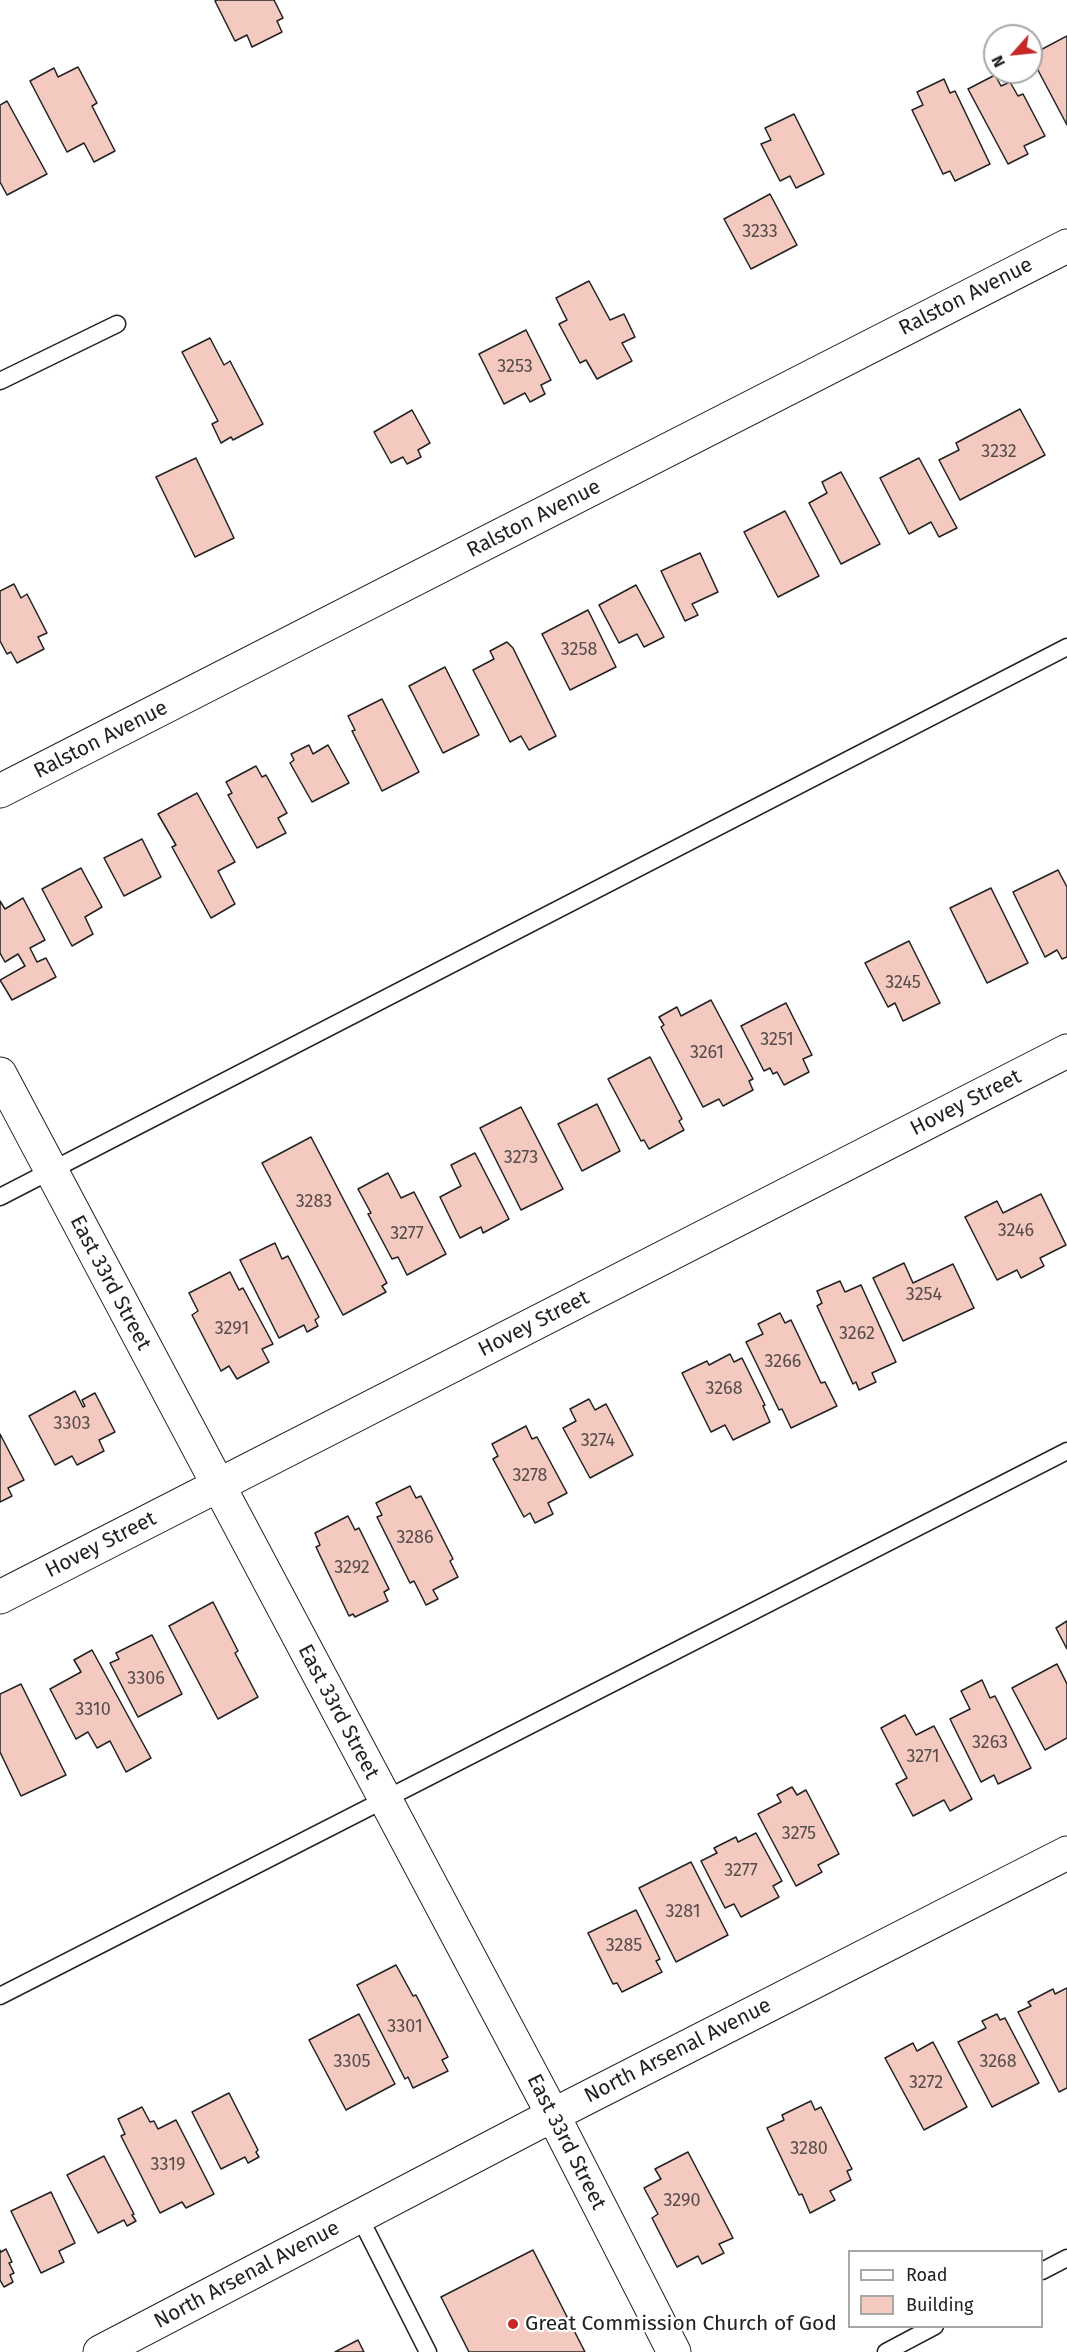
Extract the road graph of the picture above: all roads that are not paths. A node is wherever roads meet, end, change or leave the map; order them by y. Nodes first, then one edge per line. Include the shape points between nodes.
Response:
1 (1067, 246) edge
2 (117, 324) dead end
3 (0, 381) edge
4 (1067, 647) edge
5 (0, 791) edge
6 (1067, 1051) edge
7 (0, 1074) edge
8 (51, 1171) junction
9 (0, 1197) edge
10 (1067, 1451) edge
11 (217, 1485) junction
12 (0, 1597) edge
13 (384, 1798) junction
14 (1067, 1853) edge
15 (0, 1996) edge
16 (552, 2115) junction
17 (359, 2216) junction
18 (1067, 2258) edge
19 (1043, 2270) edge
20 (931, 2328) edge
21 (100, 2352) edge
22 (428, 2352) edge
23 (674, 2352) edge
24 (886, 2352) edge

1 - 5 street, Ralston Avenue
2 - 3 lane
4 - 8 lane
6 - 11 street, Hovey Street
7 - 8 street, East 33rd Street
8 - 9 lane
8 - 11 street, East 33rd Street
10 - 13 lane
11 - 12 street, Hovey Street
11 - 13 street, East 33rd Street
13 - 15 lane
13 - 16 street, East 33rd Street
14 - 16 street, North Arsenal Avenue
16 - 17 street, North Arsenal Avenue
16 - 23 street, East 33rd Street
17 - 21 street, North Arsenal Avenue
17 - 22 lane
18 - 19 lane
20 - 24 lane

